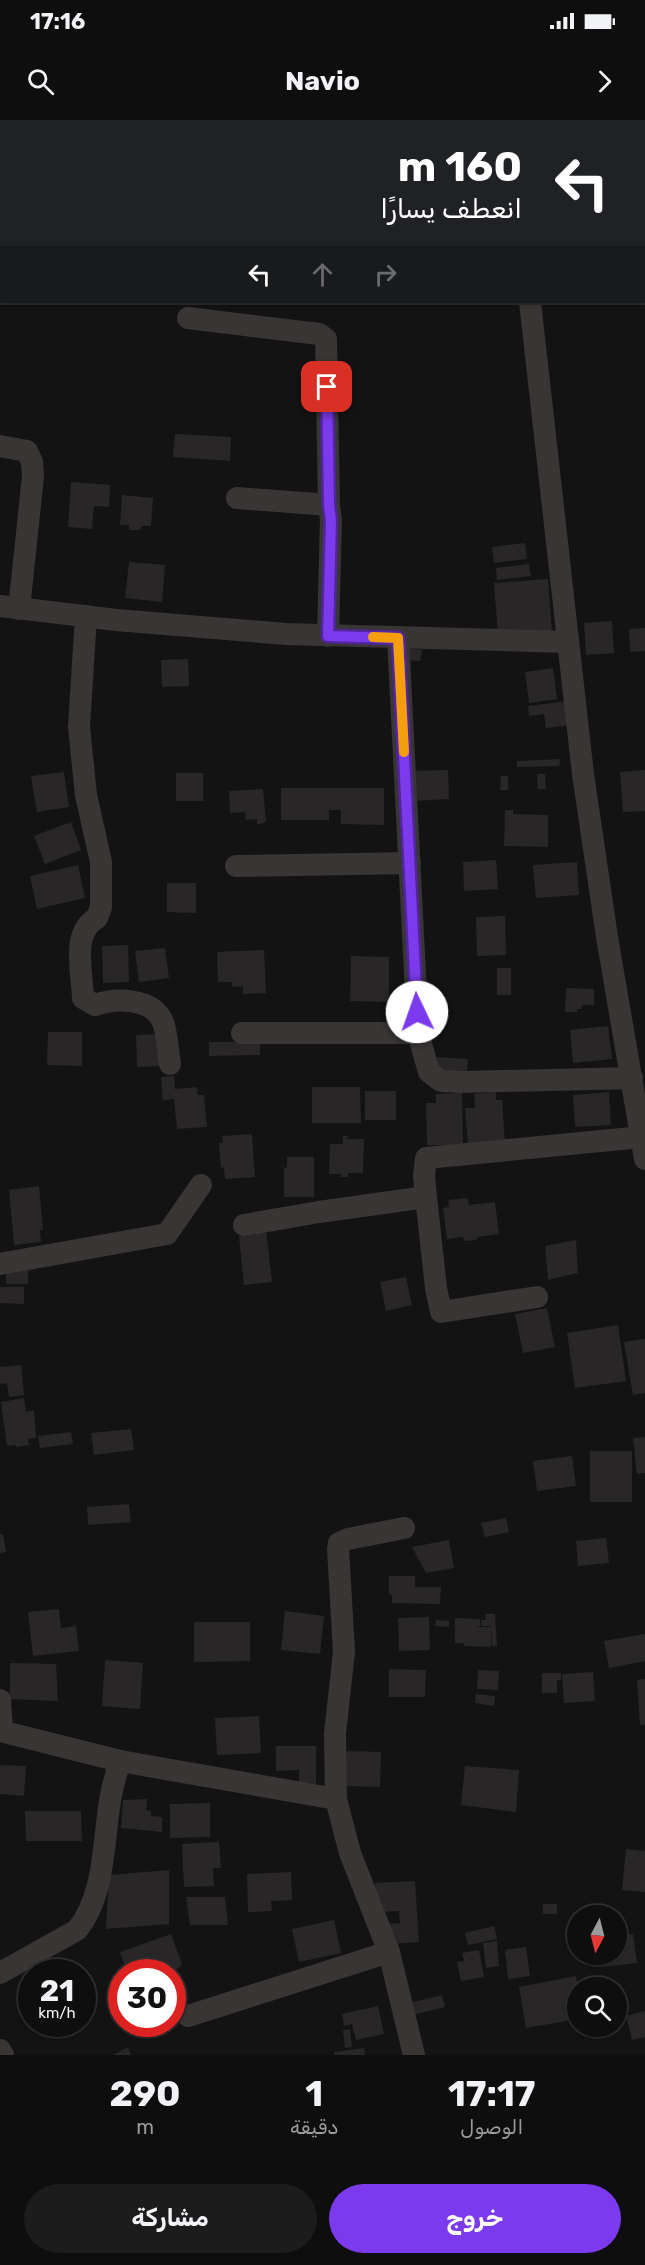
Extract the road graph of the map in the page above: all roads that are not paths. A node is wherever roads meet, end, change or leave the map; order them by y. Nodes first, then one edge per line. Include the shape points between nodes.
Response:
1 (530, 303) edge
2 (188, 318) dead end
3 (0, 446) edge
4 (237, 498) dead end
5 (329, 505) junction
6 (9, 608) edge
7 (86, 616) junction
8 (328, 636) junction
9 (398, 638) junction
10 (568, 642) junction
11 (410, 863) junction
12 (236, 866) dead end
13 (242, 1033) dead end
14 (418, 1034) junction
15 (170, 1064) dead end
16 (632, 1077) junction
17 (643, 1148) edge
18 (201, 1185) dead end
19 (426, 1197) junction
20 (244, 1225) dead end
21 (0, 1264) edge
22 (537, 1297) dead end
23 (404, 1528) dead end
24 (0, 1700) edge
25 (1, 1731) edge
26 (120, 1761) junction
27 (336, 1798) junction
28 (389, 1952) junction
29 (0, 1973) edge
30 (188, 2016) dead end
31 (0, 2049) edge
32 (3, 2055) edge
33 (414, 2055) edge

1 - 10 street
2 - 5 street via 319,334 326,339
3 - 6 street via 27,450 33,476
4 - 5 street
5 - 8 street
6 - 7 street
7 - 8 street
7 - 15 street via 79,728 101,862 101,907 80,939 83,998 95,1005 114,1000 136,1002 153,1010 163,1022
8 - 9 street
9 - 10 street
9 - 11 street
10 - 16 street via 583,774
11 - 12 street
11 - 14 street
13 - 14 street
14 - 16 street via 429,1072 441,1081
16 - 17 street
17 - 19 street via 426,1158
18 - 21 street via 167,1234
19 - 20 street
19 - 22 street via 441,1312
23 - 27 street via 339,1543 344,1652 335,1733
24 - 25 street
25 - 26 street
26 - 27 street
26 - 29 street via 99,1874 85,1920 77,1930
27 - 28 street via 350,1853
28 - 30 street
28 - 33 street
31 - 32 street

